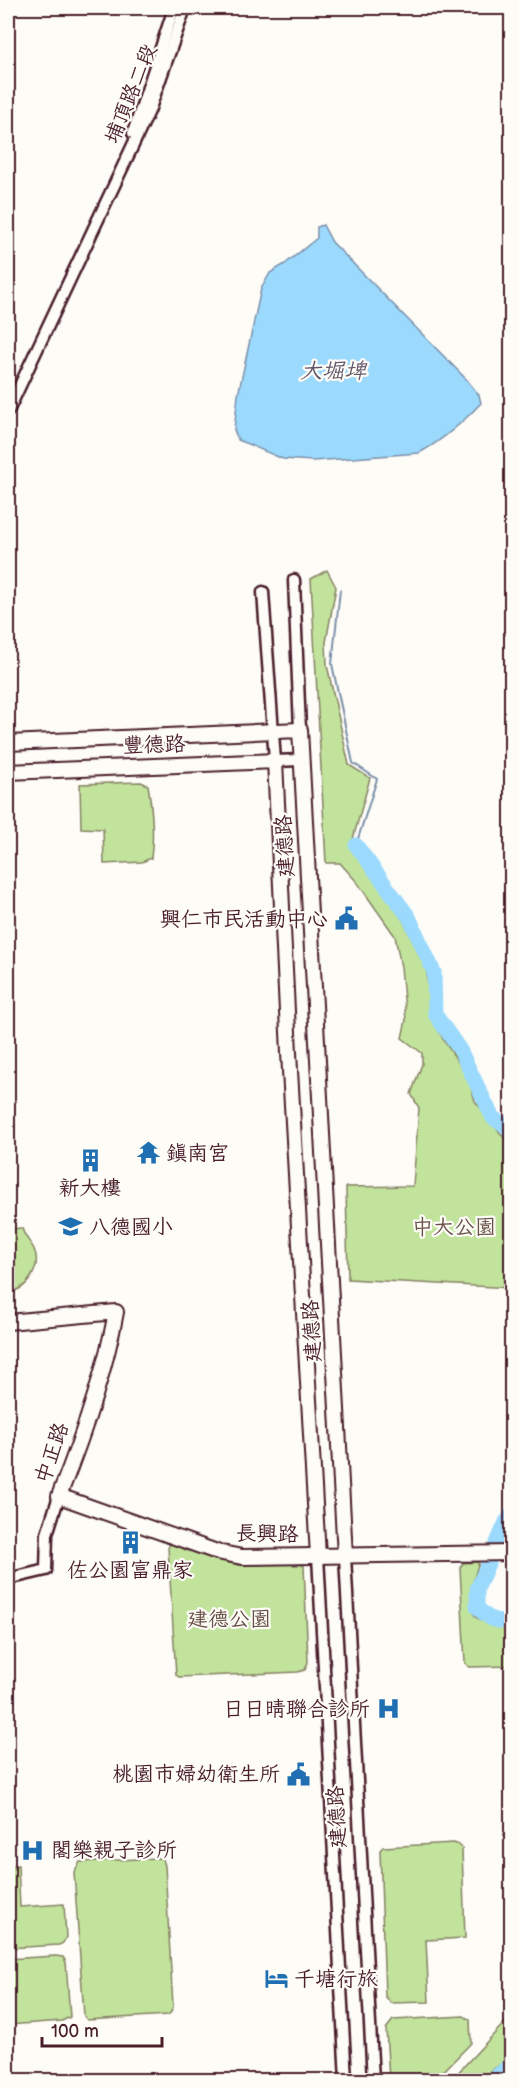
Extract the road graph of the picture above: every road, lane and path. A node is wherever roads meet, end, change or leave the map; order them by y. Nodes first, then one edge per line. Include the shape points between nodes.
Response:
1 (174, 8) edge
2 (185, 8) edge
3 (124, 160) junction
4 (8, 411) edge
5 (294, 580) dead end
6 (263, 592) dead end
7 (300, 730) junction
8 (274, 732) junction
9 (8, 743) edge
10 (301, 760) junction
11 (275, 761) junction
12 (8, 772) edge
13 (8, 1322) edge
14 (59, 1496) junction
15 (507, 1553) edge
16 (318, 1556) junction
17 (345, 1556) junction
18 (8, 1579) edge
19 (346, 2080) edge
20 (372, 2080) edge

1 - 3 street, 埔頂路二段
2 - 3 street, 埔頂路二段 via 149,111
3 - 4 street, 埔頂路二段
5 - 7 street, 建德路
6 - 8 street, 建德路
7 - 8 main road, 豐德路
7 - 10 main road, 建德路
8 - 9 main road, 豐德路
8 - 11 street, 建德路
10 - 11 street, 豐德路
10 - 17 main road, 建德路
11 - 12 main road, 豐德路
11 - 16 main road, 建德路
13 - 14 main road, 中正路 via 116,1312 111,1341
14 - 16 main road, 長興路 via 228,1555
14 - 18 street, 中正路 via 47,1534 46,1570
15 - 17 main road, 長興路
16 - 17 main road, 長興路
16 - 19 street, 建德路
17 - 20 street, 建德路

